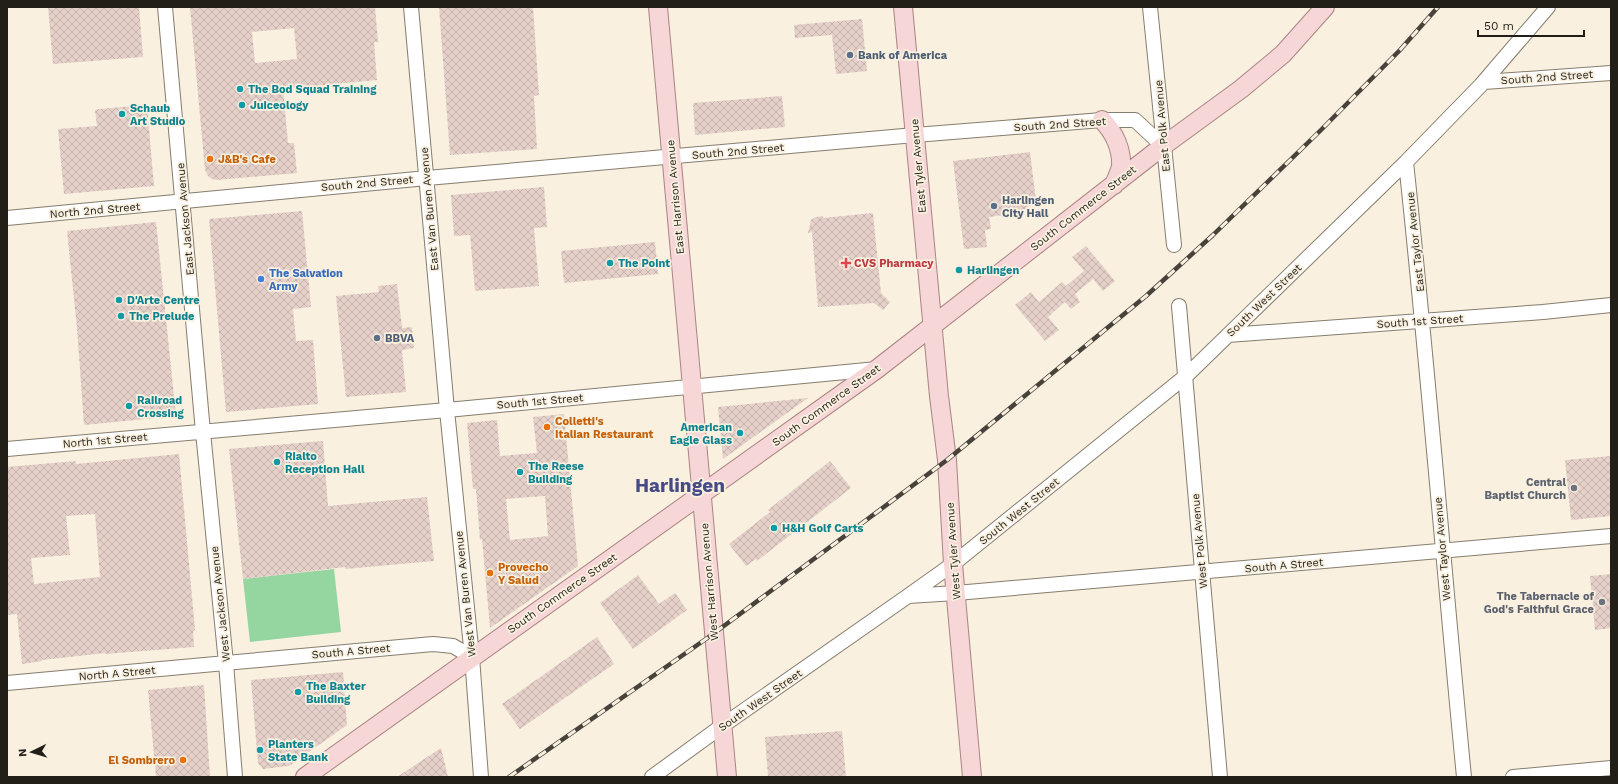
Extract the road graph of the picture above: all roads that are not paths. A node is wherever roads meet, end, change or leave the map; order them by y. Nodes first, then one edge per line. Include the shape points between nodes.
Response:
1 (165, 7) edge
2 (411, 7) edge
3 (658, 7) edge
4 (903, 7) edge
5 (1150, 7) edge
6 (1325, 7) edge
7 (1548, 7) edge
8 (1611, 73) edge
9 (1484, 82) junction
10 (1102, 120) junction
11 (915, 135) junction
12 (1163, 146) junction
13 (672, 157) junction
14 (1406, 162) junction
15 (427, 178) junction
16 (1114, 185) junction
17 (183, 201) junction
18 (7, 218) edge
19 (1174, 245) dead end
20 (1611, 305) edge
21 (1179, 306) dead end
22 (1423, 321) junction
23 (932, 325) junction
24 (1228, 335) junction
25 (877, 369) junction
26 (1186, 376) junction
27 (692, 387) junction
28 (447, 410) junction
29 (203, 432) junction
30 (7, 449) edge
31 (701, 494) junction
32 (1611, 536) edge
33 (1442, 551) junction
34 (954, 564) junction
35 (1202, 572) junction
36 (956, 593) junction
37 (908, 596) junction
38 (472, 657) junction
39 (226, 663) junction
40 (7, 683) edge
41 (722, 726) junction
42 (1611, 768) edge
43 (235, 777) edge
44 (305, 777) edge
45 (482, 777) edge
46 (652, 777) edge
47 (727, 777) edge
48 (972, 777) edge
49 (1220, 777) edge
50 (1464, 777) edge
51 (1513, 777) edge

1 - 17 street, East Jackson Avenue
2 - 15 street, East Van Buren Avenue
3 - 13 main road, East Harrison Avenue
4 - 11 main road, East Tyler Avenue
5 - 12 street, East Polk Avenue
6 - 12 main road, South Commerce Street via 1283,54 1241,89
7 - 9 street, South West Street
8 - 9 street, South 2nd Street
9 - 14 street, South West Street
10 - 11 street, South 2nd Street
10 - 12 street, South 2nd Street via 1135,120
10 - 16 main road via 1112,130 1119,150 1121,167
11 - 13 street, South 2nd Street
11 - 23 main road, East Tyler Avenue
12 - 16 main road, South Commerce Street
12 - 19 street, East Polk Avenue
13 - 15 street, South 2nd Street
13 - 27 main road, East Harrison Avenue
14 - 22 street, East Taylor Avenue
14 - 24 street, South West Street
15 - 17 street, South 2nd Street
15 - 28 street, East Van Buren Avenue
16 - 23 main road, South Commerce Street
17 - 18 street, North 2nd Street
17 - 29 street, East Jackson Avenue
20 - 22 street, South 1st Street
21 - 26 street, West Polk Avenue
22 - 24 street, South 1st Street
22 - 33 street, West Taylor Avenue
23 - 25 main road, South Commerce Street
23 - 34 main road, West Tyler Avenue
24 - 26 street, South West Street
25 - 27 street, South 1st Street
25 - 31 main road, South Commerce Street
26 - 34 street, South West Street
26 - 35 street, West Polk Avenue
27 - 28 street, South 1st Street
27 - 31 main road, West Harrison Avenue
28 - 29 street, South 1st Street
28 - 38 street, West Van Buren Avenue
29 - 30 street, North 1st Street
29 - 39 street, West Jackson Avenue
31 - 38 main road, South Commerce Street
31 - 41 main road, West Harrison Avenue
32 - 33 street, South A Street
33 - 35 street, South A Street
33 - 50 street, West Taylor Avenue
34 - 36 main road, West Tyler Avenue
34 - 37 street, South West Street
35 - 36 street, South A Street
35 - 49 street, West Polk Avenue
36 - 37 street
36 - 48 main road, West Tyler Avenue
37 - 41 street, South West Street
38 - 39 street, South A Street via 453,646 433,644
38 - 44 main road, South Commerce Street
38 - 45 street, West Van Buren Avenue
39 - 40 street, North A Street
39 - 43 street, West Jackson Avenue
41 - 46 street, South West Street
41 - 47 main road, West Harrison Avenue
42 - 51 street

